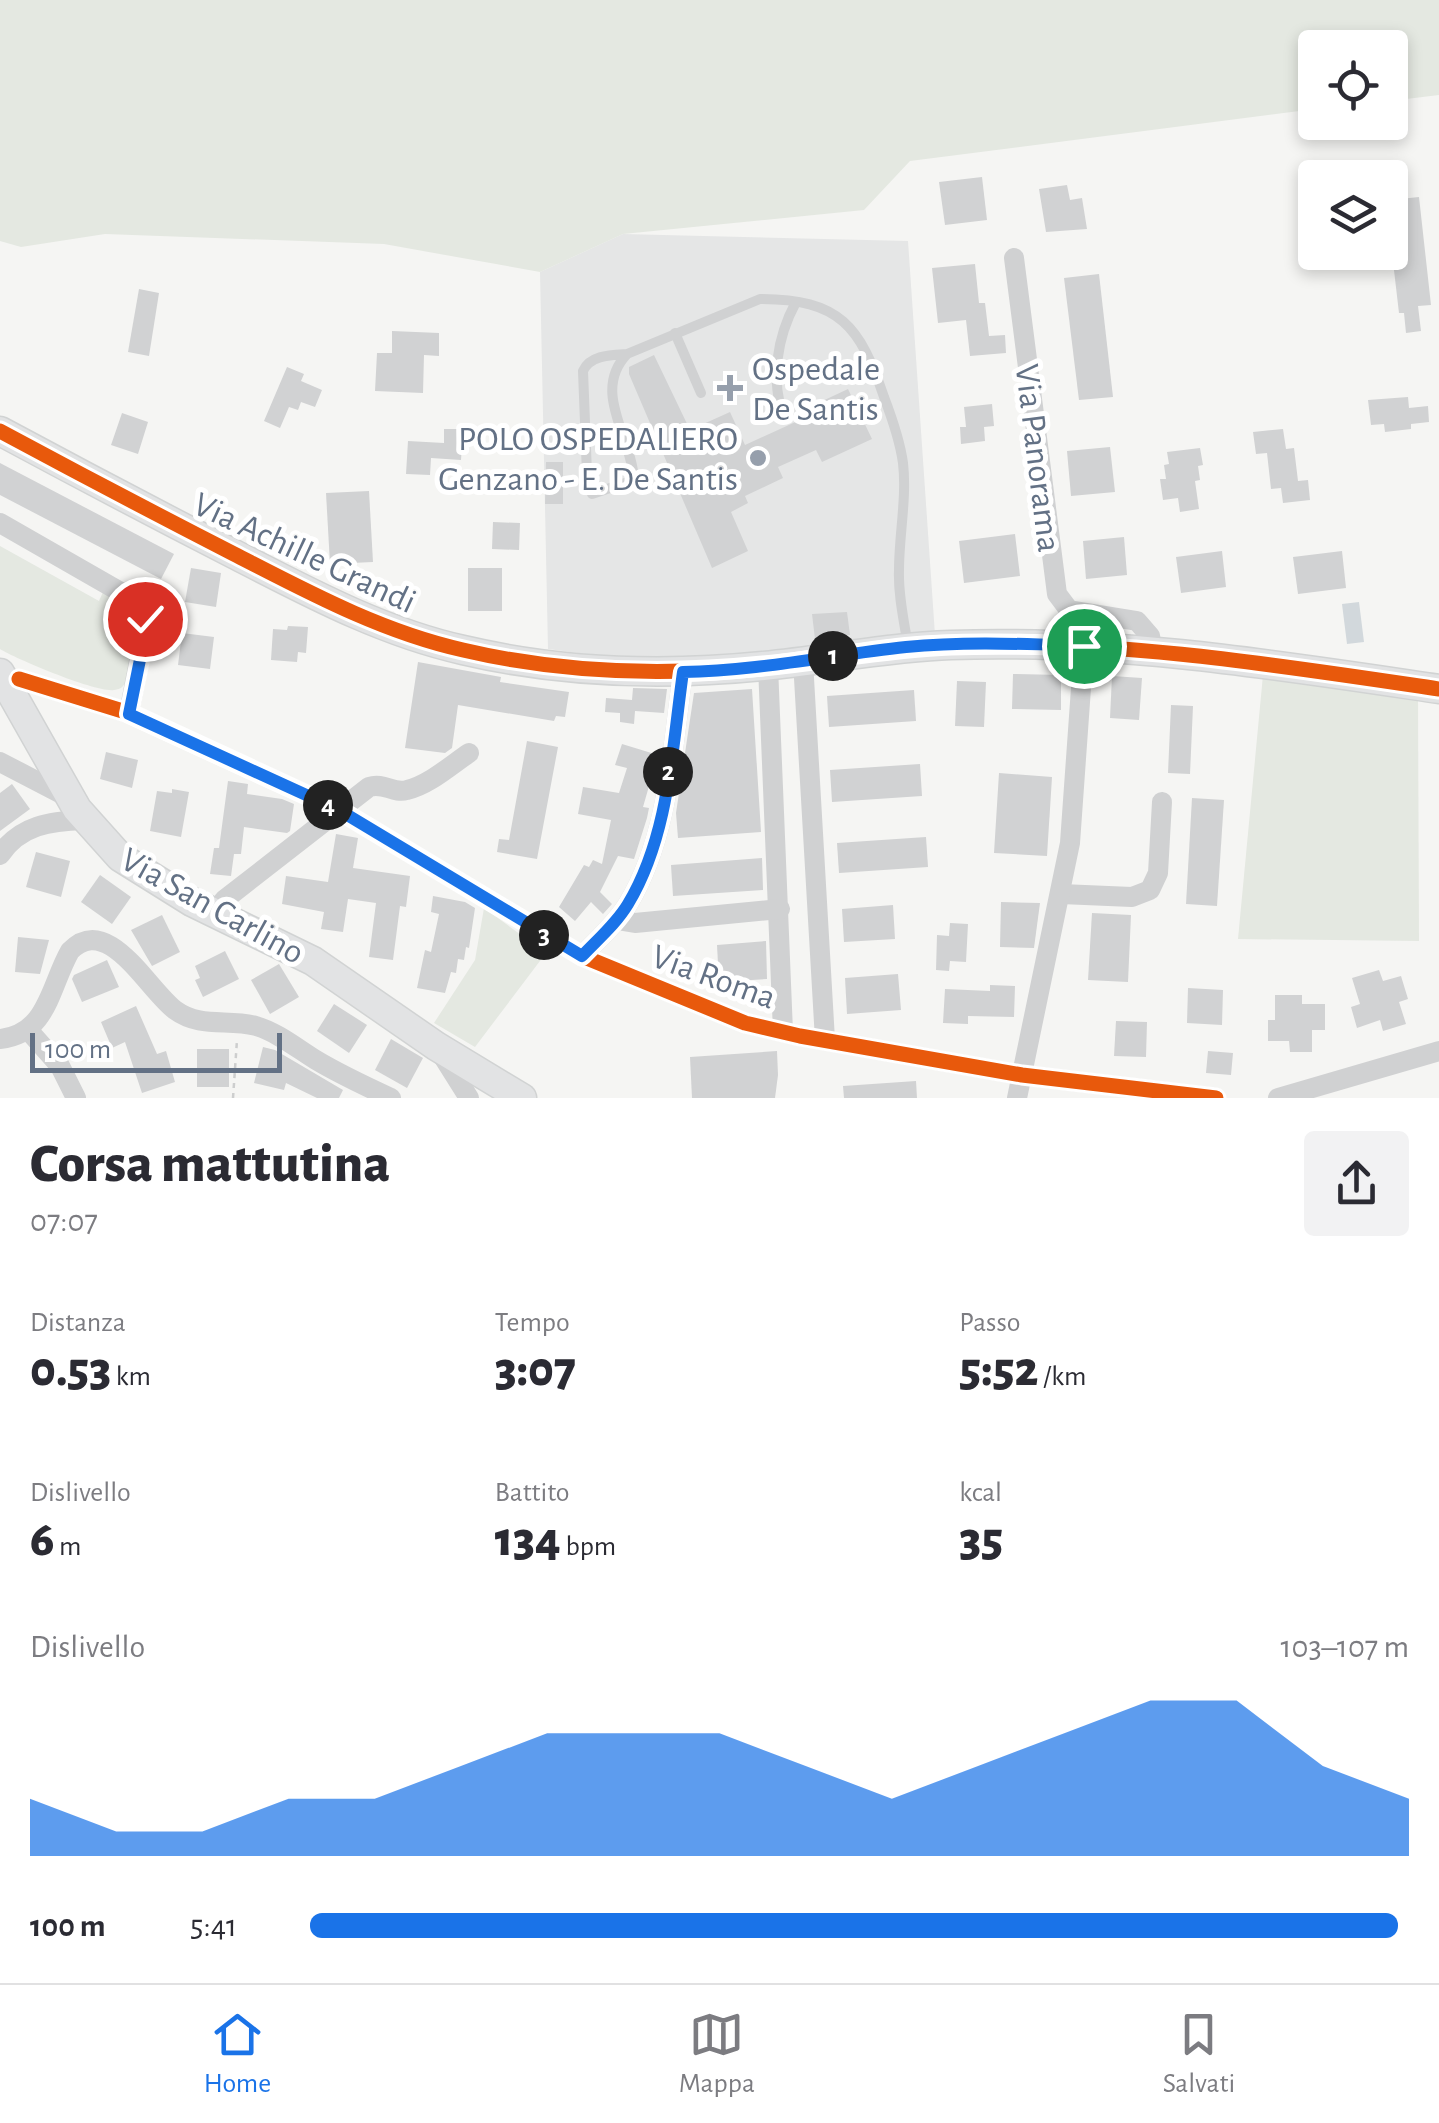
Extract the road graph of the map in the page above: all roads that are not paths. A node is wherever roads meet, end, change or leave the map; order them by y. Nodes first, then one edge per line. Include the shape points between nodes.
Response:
1 (1014, 258) dead end
2 (796, 302) junction
3 (676, 333) junction
4 (627, 354) junction
5 (701, 393) dead end
6 (784, 418) dead end
7 (0, 432) edge
8 (0, 523) edge
9 (1084, 646) junction
10 (908, 647) junction
11 (1153, 652) junction
12 (803, 661) junction
13 (768, 666) junction
14 (683, 672) junction
15 (9, 676) edge
16 (1439, 690) edge
17 (129, 714) junction
18 (470, 753) dead end
19 (0, 762) edge
20 (1162, 802) dead end
21 (78, 810) junction
22 (339, 810) junction
23 (0, 855) edge
24 (1061, 894) junction
25 (224, 900) dead end
26 (780, 909) junction
27 (617, 920) junction
28 (582, 956) junction
29 (29, 1031) junction
30 (784, 1032) junction
31 (0, 1039) edge
32 (825, 1040) junction
33 (436, 1046) junction
34 (1439, 1050) edge
35 (1022, 1075) junction
36 (76, 1098) edge
37 (392, 1098) edge
38 (469, 1098) edge
39 (522, 1098) edge
40 (1016, 1098) edge
41 (1216, 1098) edge
42 (1278, 1098) edge

1 - 11 street, Via Panorama via 1057,594 1070,610 1136,620
2 - 3 lane via 760,299
2 - 6 lane via 776,370
2 - 10 lane via 850,326 887,406 903,463 898,573
3 - 4 lane
3 - 5 lane
4 - 4 lane via 614,367 612,388 634,480 592,494 582,371 593,360
7 - 14 street, Via Achille Grandi via 317,596 410,635 515,660
8 - 17 street via 139,608 146,630
9 - 10 street, Via Achille Grandi
9 - 11 street, Via Achille Grandi
9 - 24 street
10 - 12 street, Via Achille Grandi
11 - 16 street, Via Achille Grandi
12 - 13 street, Via Achille Grandi
12 - 32 street
13 - 14 street, Via Achille Grandi
13 - 26 street
14 - 27 street via 657,831
15 - 17 street, Via Roma
15 - 21 street, Via San Carlino
17 - 22 street, Via Roma
18 - 22 street via 416,787 403,792 372,786
19 - 21 street
20 - 24 street via 1158,874 1150,890 1136,896
21 - 23 street via 39,825
21 - 33 street, Via San Carlino via 136,868 313,961
22 - 25 street
22 - 28 street, Via Roma
24 - 35 street
26 - 27 street
26 - 30 street
27 - 28 street
28 - 30 street, Via Roma
29 - 31 street
29 - 36 street via 60,1066
29 - 37 street via 70,951 93,939 112,944 188,1018 262,1028
30 - 32 street, Via Roma
32 - 35 street, Via Roma
33 - 38 street, Via San Carlino
33 - 39 street, Via San Carlino
34 - 42 street
35 - 40 street
35 - 41 street, Via Roma

